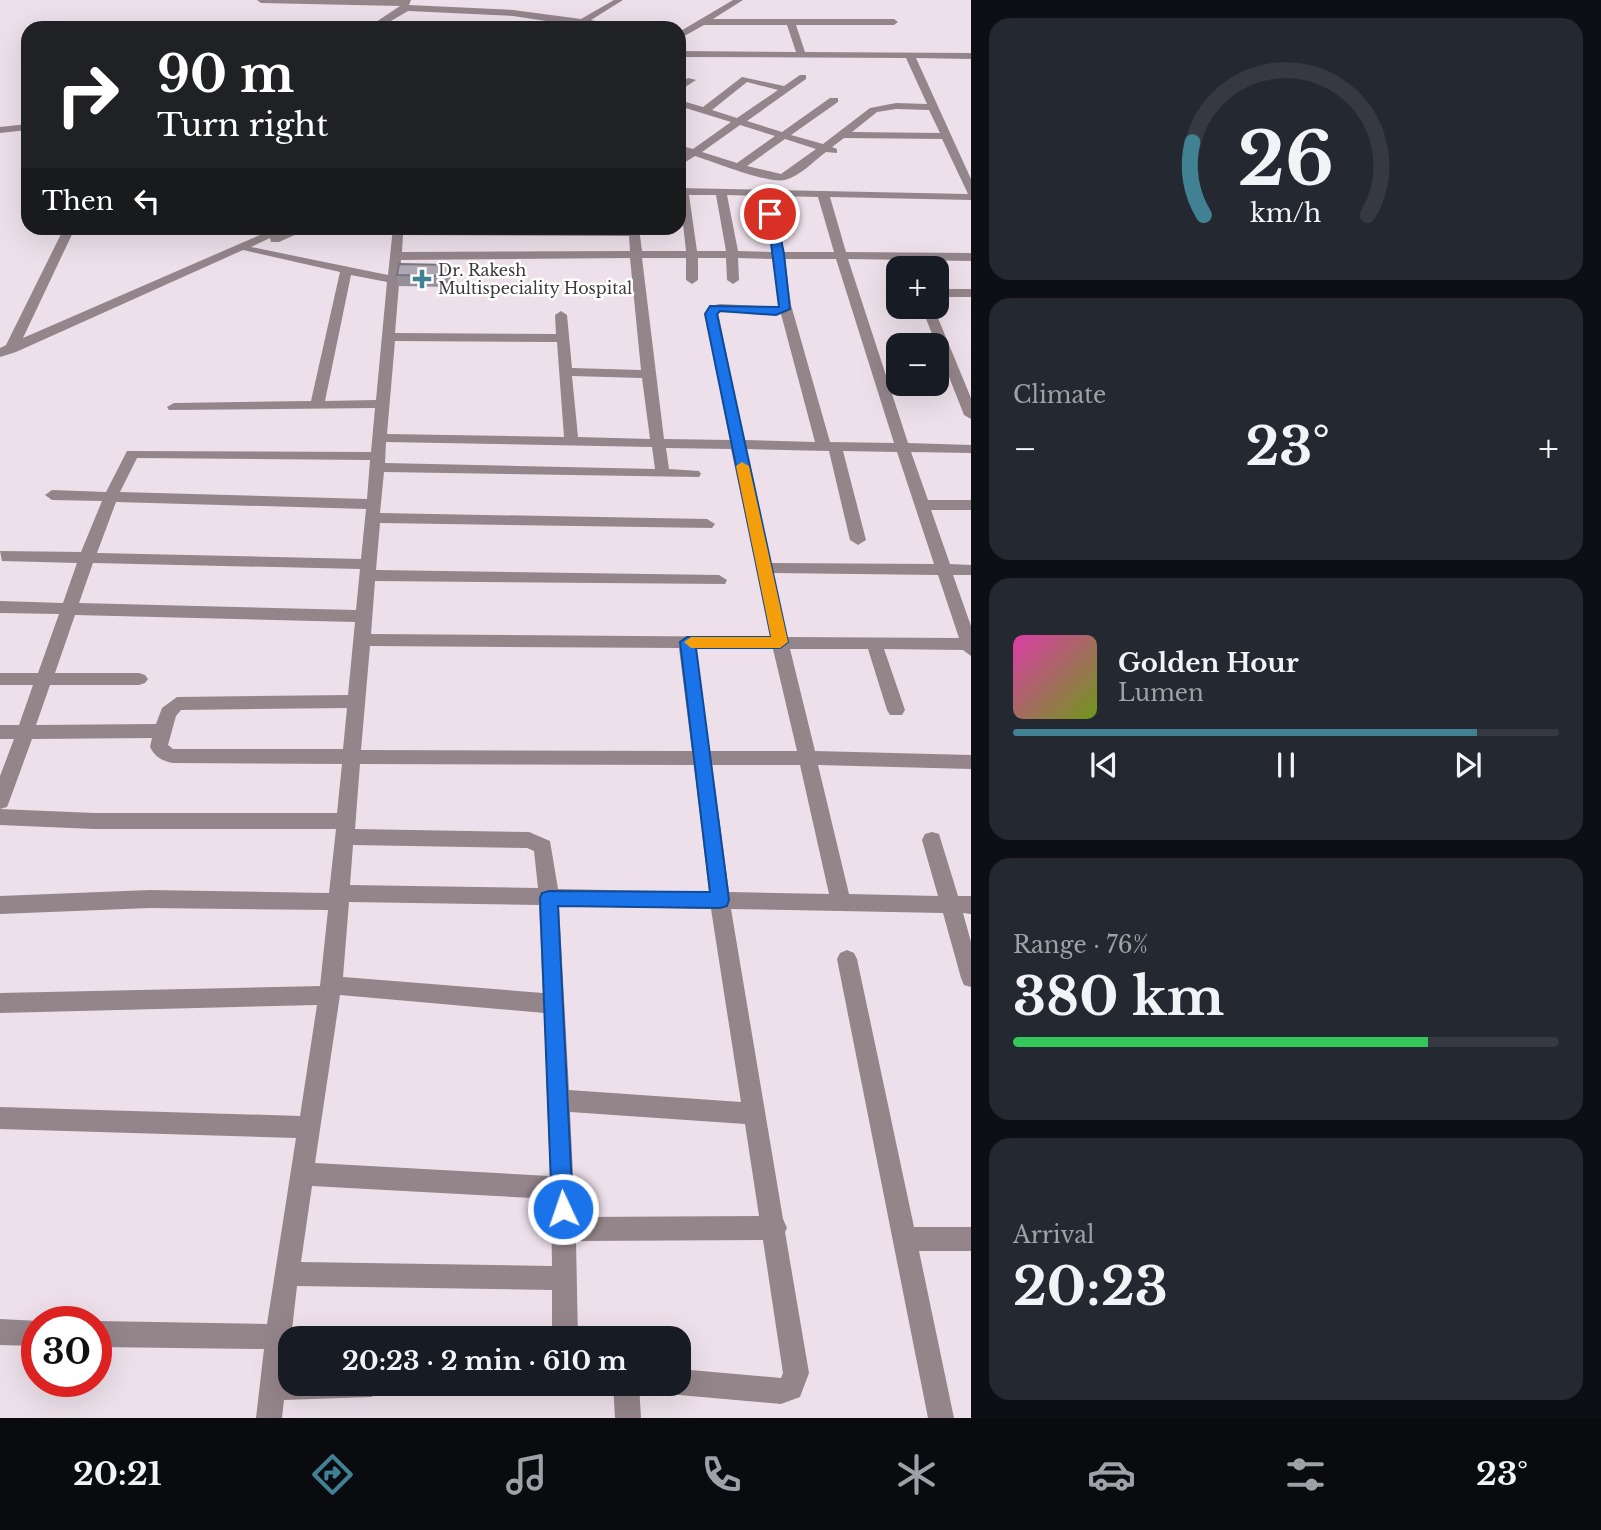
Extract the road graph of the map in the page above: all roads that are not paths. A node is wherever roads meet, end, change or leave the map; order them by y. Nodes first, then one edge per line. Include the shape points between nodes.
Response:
1 (261, 0) edge
2 (727, 0) edge
3 (739, 0) edge
4 (619, 1) edge
5 (406, 4) edge
6 (382, 21) edge
7 (583, 21) joint
8 (702, 22) junction
9 (791, 22) junction
10 (894, 22) dead end
11 (686, 24) edge
12 (686, 32) edge
13 (686, 54) edge
14 (802, 56) junction
15 (910, 56) junction
16 (971, 56) edge
17 (803, 77) dead end
18 (691, 80) dead end
19 (686, 83) edge
20 (786, 89) junction
21 (834, 100) dead end
22 (686, 105) edge
23 (933, 107) junction
24 (705, 111) junction
25 (738, 121) junction
26 (21, 128) edge
27 (0, 130) edge
28 (782, 135) junction
29 (840, 135) junction
30 (946, 136) junction
31 (824, 148) junction
32 (686, 150) edge
33 (837, 152) dead end
34 (693, 153) junction
35 (686, 158) edge
36 (738, 167) junction
37 (686, 191) edge
38 (971, 191) edge
39 (721, 192) junction
40 (766, 193) junction
41 (823, 194) junction
42 (971, 197) edge
43 (686, 220) edge
44 (65, 235) edge
45 (267, 235) edge
46 (286, 235) edge
47 (398, 235) edge
48 (634, 235) edge
49 (249, 250) junction
50 (732, 253) junction
51 (636, 254) junction
52 (692, 254) junction
53 (779, 254) junction
54 (840, 255) junction
55 (396, 256) junction
56 (971, 257) edge
57 (949, 259) edge
58 (886, 260) edge
59 (346, 271) junction
60 (394, 280) junction
61 (692, 280) dead end
62 (733, 280) dead end
63 (949, 293) edge
64 (971, 293) edge
65 (117, 302) junction
66 (785, 306) junction
67 (561, 315) dead end
68 (933, 319) edge
69 (388, 337) junction
70 (562, 338) junction
71 (5, 351) edge
72 (565, 372) junction
73 (648, 374) junction
74 (966, 391) edge
75 (381, 404) junction
76 (317, 405) junction
77 (174, 407) dead end
78 (971, 415) edge
79 (572, 442) junction
80 (658, 444) junction
81 (738, 445) junction
82 (830, 447) junction
83 (901, 448) junction
84 (971, 449) edge
85 (378, 454) junction
86 (663, 474) junction
87 (694, 474) dead end
88 (52, 495) dead end
89 (111, 496) junction
90 (921, 505) junction
91 (971, 505) edge
92 (373, 511) junction
93 (707, 524) dead end
94 (858, 540) dead end
95 (2, 556) edge
96 (87, 558) junction
97 (763, 568) junction
98 (369, 570) junction
99 (943, 570) junction
100 (971, 570) edge
101 (719, 580) dead end
102 (0, 607) edge
103 (69, 609) junction
104 (364, 616) junction
105 (361, 640) junction
106 (687, 642) junction
107 (780, 642) junction
108 (874, 643) junction
109 (970, 646) edge
110 (0, 679) edge
111 (139, 679) dead end
112 (44, 680) junction
113 (355, 701) junction
114 (896, 709) dead end
115 (162, 731) junction
116 (0, 732) edge
117 (26, 733) junction
118 (352, 757) junction
119 (807, 758) junction
120 (700, 759) junction
121 (971, 762) edge
122 (0, 802) edge
123 (0, 817) edge
124 (344, 829) junction
125 (932, 840) dead end
126 (339, 897) junction
127 (549, 898) junction
128 (720, 900) junction
129 (841, 902) junction
130 (0, 905) edge
131 (961, 905) edge
132 (846, 958) dead end
133 (971, 978) edge
134 (330, 990) junction
135 (0, 1003) edge
136 (553, 1004) junction
137 (558, 1100) junction
138 (756, 1114) junction
139 (0, 1118) edge
140 (309, 1127) junction
141 (302, 1174) junction
142 (562, 1188) junction
143 (775, 1228) junction
144 (564, 1229) junction
145 (906, 1239) junction
146 (971, 1239) edge
147 (287, 1274) junction
148 (564, 1278) junction
149 (280, 1326) edge
150 (565, 1326) edge
151 (0, 1332) edge
152 (21, 1333) edge
153 (112, 1334) edge
154 (278, 1337) joint
155 (691, 1383) edge
156 (272, 1388) junction
157 (278, 1388) edge
158 (627, 1396) edge
159 (269, 1418) edge
160 (628, 1418) edge
161 (941, 1418) edge

1 - 5 street
2 - 11 street
3 - 8 street
4 - 7 street
5 - 6 street
5 - 7 street
8 - 9 street
8 - 12 street
9 - 10 street
9 - 14 street
13 - 14 street
14 - 15 street
15 - 16 street
15 - 23 street
17 - 20 street
18 - 19 street
20 - 24 street via 745,79
20 - 25 street
21 - 28 street
22 - 24 street
23 - 29 street via 874,110
23 - 30 street
24 - 25 street
25 - 28 street
25 - 34 street
26 - 27 street
28 - 31 street
28 - 36 street
29 - 30 street
29 - 31 street
30 - 38 street
31 - 33 street
31 - 36 street via 782,177
32 - 34 street
34 - 35 street
34 - 36 street
37 - 39 street
39 - 40 street
39 - 50 street
40 - 41 street
40 - 53 street
41 - 42 street
41 - 54 street
43 - 52 street
44 - 71 street
45 - 65 street
46 - 49 street
47 - 55 street
48 - 51 street
49 - 59 street
49 - 65 street
50 - 52 street
50 - 53 street
50 - 62 street
51 - 52 street
51 - 55 street
51 - 73 street
52 - 61 street
53 - 54 street
53 - 66 street
54 - 58 street
54 - 83 street
55 - 60 street
56 - 57 street
59 - 60 street
59 - 76 street
60 - 69 street
63 - 64 street
65 - 71 street
66 - 81 street via 776,311 711,311
66 - 82 street
67 - 70 street
68 - 74 street
69 - 70 street
69 - 75 street
70 - 72 street
72 - 73 street
72 - 79 street
73 - 80 street
74 - 78 street
75 - 76 street
75 - 85 street
76 - 77 street
79 - 80 street
79 - 85 street
80 - 81 street
80 - 86 street
81 - 82 street
81 - 97 street
82 - 83 street
82 - 94 street
83 - 84 street
83 - 90 street
85 - 86 street
85 - 89 street via 136,453 130,456
85 - 92 street
86 - 87 street
88 - 89 street
89 - 92 street
89 - 96 street
90 - 91 street
90 - 99 street
92 - 93 street
92 - 98 street
95 - 96 street
96 - 98 street
96 - 103 street
97 - 99 street
97 - 107 street
98 - 101 street
98 - 104 street
99 - 100 street
99 - 109 street
102 - 103 street
103 - 104 street
103 - 112 street
104 - 105 street
105 - 106 street
105 - 113 street
106 - 107 street
106 - 120 street
107 - 108 street
107 - 119 street
108 - 109 street
108 - 114 street
110 - 112 street
111 - 112 street
112 - 117 street
113 - 115 street via 183,704 171,709
113 - 118 street
115 - 117 street
115 - 118 street via 159,747 167,755
116 - 117 street
117 - 122 street
118 - 120 street
118 - 124 street
119 - 120 street
119 - 121 street
119 - 129 street
120 - 128 street
123 - 124 street
124 - 126 street
124 - 127 street via 539,842
125 - 131 street
126 - 127 street
126 - 130 street
126 - 134 street
127 - 128 street
127 - 136 street
128 - 129 street
128 - 138 street
129 - 131 street
131 - 133 street
132 - 145 street
134 - 135 street
134 - 136 street
134 - 140 street
136 - 137 street
137 - 138 street
137 - 142 street
138 - 143 street
139 - 140 street
140 - 141 street
141 - 142 street
141 - 147 street
142 - 144 street
143 - 144 street
143 - 155 street via 796,1373 791,1388
144 - 148 street
145 - 146 street
145 - 161 street
147 - 148 street
147 - 149 street
148 - 150 street
151 - 152 street
153 - 154 street
154 - 156 street
156 - 157 street
156 - 159 street
158 - 160 street

